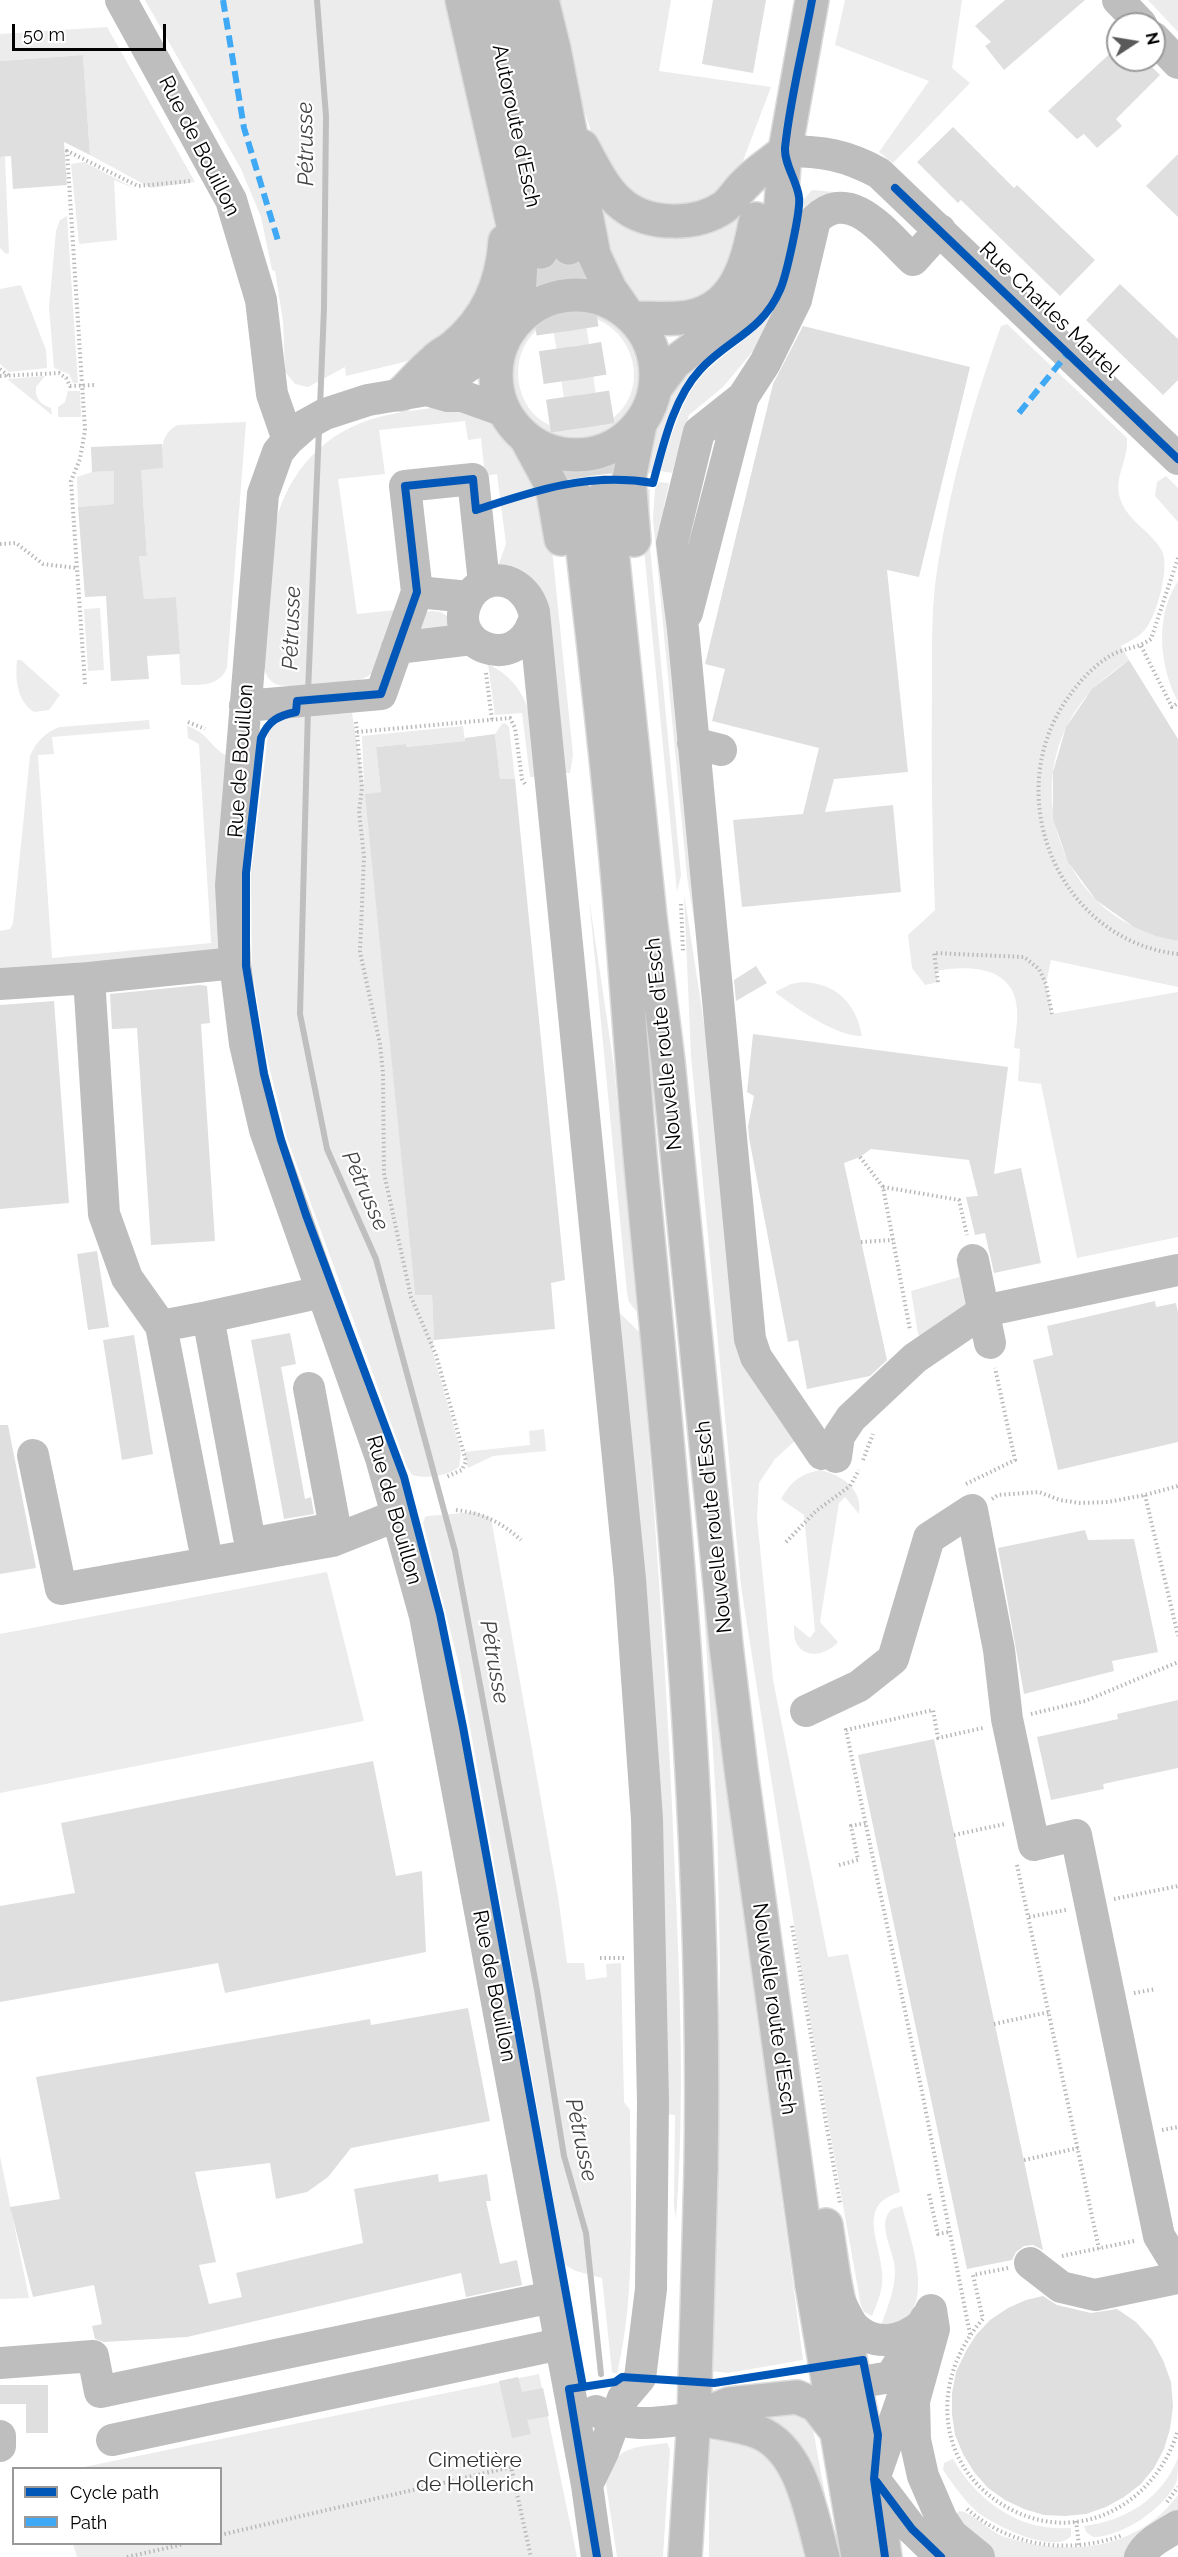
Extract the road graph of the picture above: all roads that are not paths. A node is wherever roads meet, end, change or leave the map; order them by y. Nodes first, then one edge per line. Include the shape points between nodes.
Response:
1 (121, 0) edge
2 (462, 0) edge
3 (489, 0) edge
4 (518, 0) edge
5 (542, 0) edge
6 (812, 0) edge
7 (1118, 0) edge
8 (1130, 12) edge
9 (1166, 50) edge
10 (1178, 63) edge
11 (570, 127) junction
12 (785, 151) junction
13 (499, 168) junction
14 (940, 230) junction
15 (630, 315) junction
16 (510, 331) junction
17 (656, 387) junction
18 (414, 392) junction
19 (732, 406) junction
20 (504, 411) junction
21 (640, 424) junction
22 (526, 438) junction
23 (286, 439) junction
24 (1178, 459) edge
25 (476, 590) junction
26 (417, 592) junction
27 (533, 623) junction
28 (683, 629) junction
29 (485, 646) junction
30 (397, 648) junction
31 (245, 706) junction
32 (542, 709) junction
33 (235, 963) junction
34 (89, 978) junction
35 (0, 984) edge
36 (630, 1056) junction
37 (668, 1061) junction
38 (972, 1260) road end
39 (1178, 1270) edge
40 (322, 1292) junction
41 (984, 1311) junction
42 (207, 1317) junction
43 (161, 1326) junction
44 (990, 1343) road end
45 (309, 1388) dead end
46 (33, 1455) dead end
47 (398, 1515) junction
48 (204, 1545) dead end
49 (806, 1711) dead end
50 (1030, 2263) dead end
51 (1178, 2267) edge
52 (1178, 2278) edge
53 (828, 2287) junction
54 (552, 2297) junction
55 (926, 2339) junction
56 (560, 2344) junction
57 (0, 2363) edge
58 (640, 2378) junction
59 (842, 2385) junction
60 (569, 2389) junction
61 (752, 2402) junction
62 (694, 2418) junction
63 (627, 2422) junction
64 (836, 2432) junction
65 (0, 2436) edge
66 (112, 2440) dead end
67 (0, 2446) edge
68 (874, 2479) junction
69 (586, 2485) junction
70 (1171, 2516) edge
71 (1137, 2543) edge
72 (597, 2557) edge
73 (685, 2557) edge
74 (823, 2557) edge
75 (858, 2557) edge
76 (885, 2557) edge
77 (941, 2557) edge
78 (979, 2557) edge

1 - 23 street, Rue de Bouillon via 231,200 261,300 272,394
2 - 13 main road
3 - 4 main road, Autoroute d'Esch via 555,250 542,101
5 - 11 main road
6 - 12 main road
7 - 8 street
9 - 10 street
11 - 12 main road via 608,191 625,207 648,218 674,222 700,218 723,207
11 - 15 main road via 594,255 610,289
12 - 14 street, Rue Charles Martel via 817,171 895,188
12 - 15 main road via 761,199 748,255 733,289 720,304 682,318
12 - 17 main road via 781,205 765,281 749,307 675,362
13 - 16 main road via 521,260
13 - 18 main road via 505,238 494,295 470,332 435,359
14 - 19 street via 913,260 860,211 836,206 824,211 811,230 796,300 765,363
14 - 24 street, Rue Charles Martel
15 - 16 main road via 596,297 563,295 546,300
15 - 17 main road via 650,343 655,357
16 - 18 street, Rue de Bouillon via 464,369
16 - 20 main road via 497,360 498,395
17 - 21 main road
18 - 20 street, Rue de Bouillon via 462,396
18 - 23 street, Rue de Bouillon via 347,405
19 - 28 street
19 - 28 street via 699,432 672,543
20 - 22 main road
21 - 22 main road via 620,443 593,454 550,451
21 - 37 main road via 631,466 630,496 672,915
22 - 36 main road via 552,486 557,511 598,914
23 - 31 street, Rue de Bouillon via 262,494
25 - 26 street
25 - 26 street via 473,479 405,486
25 - 27 street via 495,580 516,585 531,601
25 - 29 street via 464,607 464,618 466,629
26 - 30 street
27 - 29 street via 516,646
27 - 32 street
28 - 41 street via 707,746 750,1339 756,1357 829,1455 851,1418 915,1358
29 - 30 street
29 - 32 street via 519,667
30 - 31 street via 381,694
31 - 33 street, Rue de Bouillon via 231,885
32 - 58 street via 630,1579 647,1819 651,2289
33 - 34 street
33 - 40 street, Rue de Bouillon via 245,1044 265,1130
34 - 35 street
34 - 43 street via 104,1214 127,1278
36 - 37 main road, Nouvelle route d'Esch via 591,495
36 - 62 main road, Nouvelle route d'Esch via 678,1562 692,1754 702,1996
37 - 53 main road, Nouvelle route d'Esch via 723,1611 760,1912
38 - 41 street
39 - 41 street
40 - 42 street
40 - 47 street, Rue de Bouillon
41 - 44 street
42 - 43 street
42 - 45 street via 249,1537 255,1543 329,1529 334,1522
43 - 48 street
46 - 47 street via 61,1589 332,1541
47 - 54 street, Rue de Bouillon via 425,1616
49 - 51 street via 859,1686 893,1659 929,1538 972,1510 999,1650 997,1723 1034,1845 1076,1835 1159,2236
50 - 52 street via 1061,2287 1095,2295
53 - 55 street via 855,2327 871,2337 886,2341 909,2336
53 - 59 main road, Nouvelle route d'Esch
54 - 56 street, Rue de Bouillon
54 - 57 street via 100,2392 93,2356
55 - 59 street via 891,2377
55 - 68 street via 903,2391
55 - 78 street via 914,2402 915,2440 923,2476 952,2535
56 - 60 street, Rue de Bouillon
56 - 66 street
58 - 62 street via 650,2398 668,2413
58 - 63 street via 623,2398
59 - 61 street
59 - 64 main road, Nouvelle route d'Esch
59 - 68 main road
60 - 63 street via 587,2406
60 - 69 street, Rue de Bouillon
61 - 62 main road via 729,2404
61 - 64 main road via 797,2397 806,2400 816,2405
62 - 63 street
62 - 73 main road, Nouvelle route d'Esch
62 - 74 main road via 760,2433 786,2454 804,2493
63 - 69 street via 603,2452
64 - 68 main road
64 - 75 main road, Nouvelle route d'Esch
65 - 67 street
68 - 76 main road
68 - 77 street via 912,2529
69 - 72 street, Rue de Bouillon
70 - 71 street via 1144,2550

